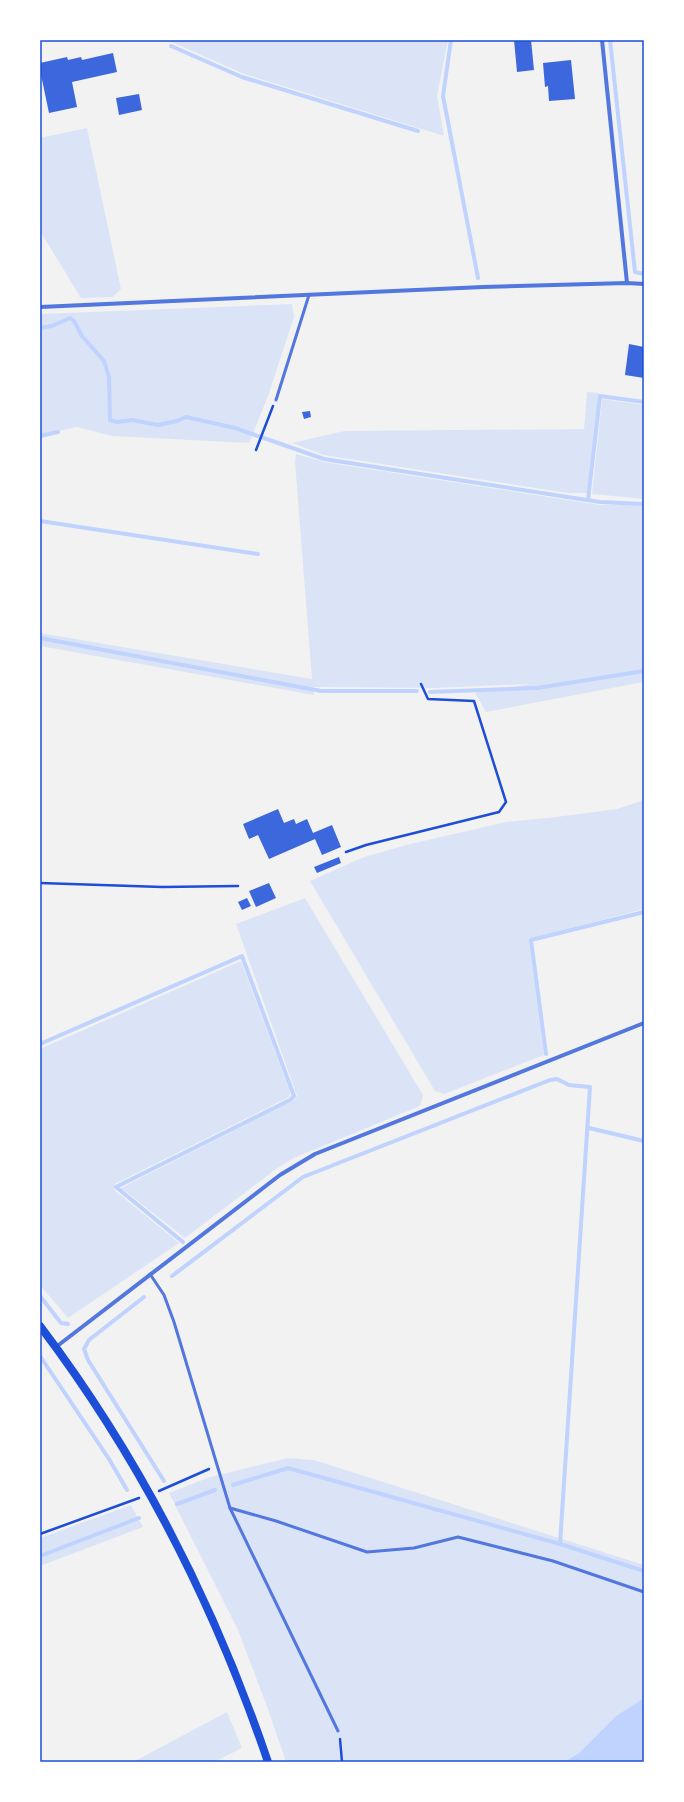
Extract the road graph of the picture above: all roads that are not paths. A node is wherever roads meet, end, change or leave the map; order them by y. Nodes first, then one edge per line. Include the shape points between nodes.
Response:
1 (602, 40) edge
2 (627, 283) junction
3 (644, 284) edge
4 (309, 296) junction
5 (40, 307) edge
6 (276, 400) road end
7 (644, 1023) edge
8 (150, 1274) junction
9 (40, 1326) edge
10 (56, 1347) junction
11 (230, 1508) junction
12 (644, 1592) edge
13 (338, 1732) road end
14 (268, 1762) edge

1 - 2 street
2 - 3 street
2 - 4 street
4 - 5 street
4 - 6 lane
7 - 8 street via 315,1154 280,1175
8 - 10 street
8 - 11 lane via 164,1295 174,1322
9 - 10 main road
10 - 14 main road via 126,1451 186,1562 221,1636
11 - 12 lane via 367,1552 414,1548 458,1538 553,1561
11 - 13 lane

